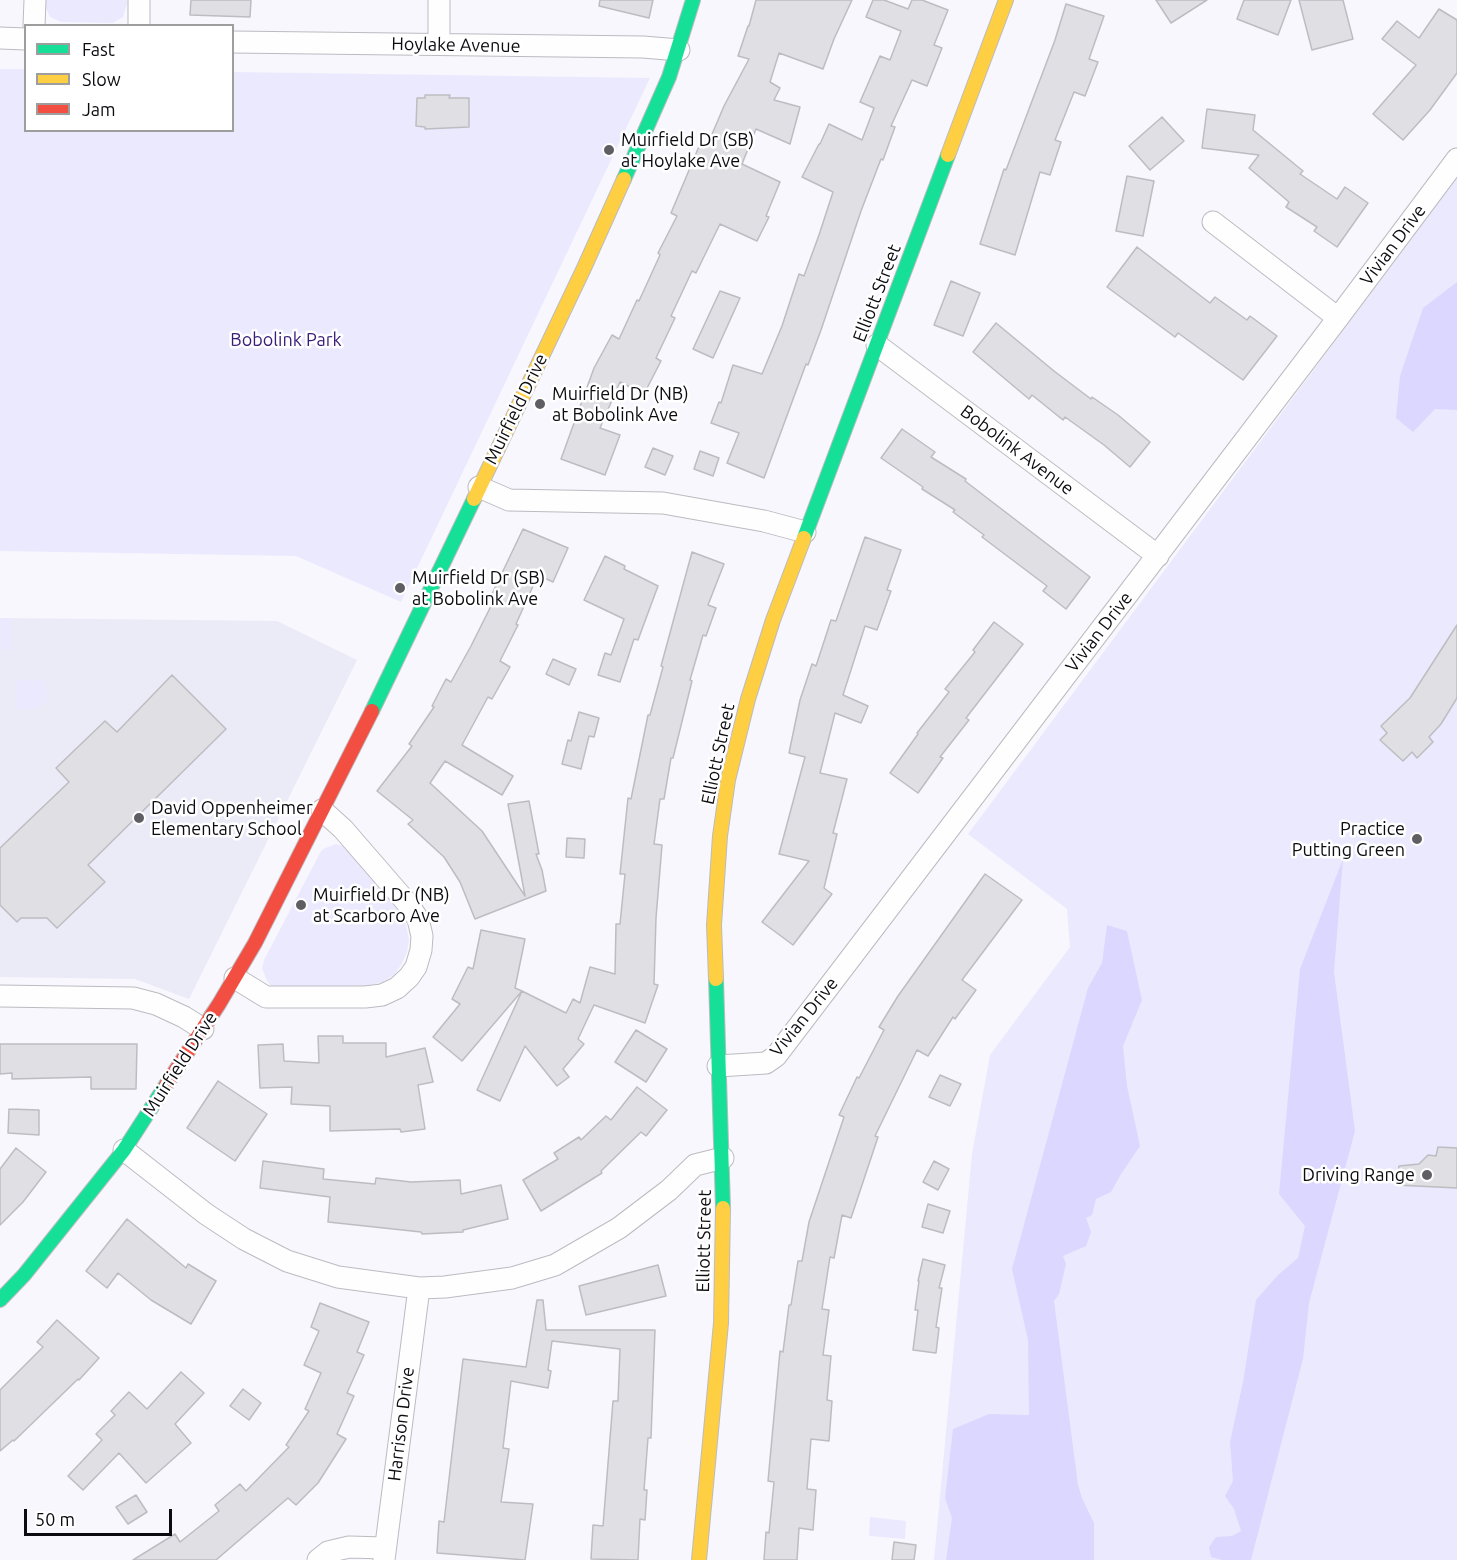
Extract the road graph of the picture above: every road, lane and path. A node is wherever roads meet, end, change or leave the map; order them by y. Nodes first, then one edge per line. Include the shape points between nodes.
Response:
1 (35, 0) edge
2 (139, 0) edge
3 (439, 0) edge
4 (693, 0) edge
5 (1006, 0) edge
6 (34, 24) edge
7 (139, 24) edge
8 (0, 38) edge
9 (24, 39) edge
10 (234, 42) edge
11 (439, 44) junction
12 (679, 50) junction
13 (1457, 159) edge
14 (1213, 222) dead end
15 (1338, 318) junction
16 (877, 345) junction
17 (479, 487) junction
18 (805, 532) junction
19 (1158, 556) junction
20 (322, 810) junction
21 (235, 978) junction
22 (0, 996) edge
23 (203, 1029) junction
24 (718, 1066) junction
25 (124, 1150) junction
26 (723, 1158) junction
27 (419, 1288) junction
28 (0, 1300) edge
29 (385, 1554) edge
30 (318, 1560) edge
31 (699, 1560) edge

1 - 6 street
2 - 7 street
3 - 11 street
4 - 12 street, Muirfield Drive
5 - 16 street, Elliott Street
8 - 9 street
10 - 11 street, Hoylake Avenue
11 - 12 street, Hoylake Avenue
12 - 17 street, Muirfield Drive via 629,171
13 - 15 street, Vivian Drive
14 - 15 street
15 - 19 street, Vivian Drive
16 - 18 street, Elliott Street
16 - 19 street, Bobolink Avenue
17 - 18 street via 509,500 663,502
17 - 20 street, Muirfield Drive
18 - 24 street, Elliott Street via 748,699 728,780 714,914
19 - 24 street, Vivian Drive via 776,1056 766,1063
20 - 21 street, Muirfield Drive
20 - 21 street via 344,829 418,920 422,936 416,966 397,988 365,998 266,997
21 - 23 street, Muirfield Drive
22 - 23 street via 133,998 156,1004
23 - 25 street, Muirfield Drive
24 - 26 street, Elliott Street
25 - 27 street via 206,1214 287,1261 338,1277
25 - 28 street, Muirfield Drive
26 - 27 street via 695,1165 619,1228 555,1265 512,1278
26 - 31 street, Elliott Street via 721,1323
27 - 29 street, Harrison Drive
29 - 30 street via 349,1547 328,1552

